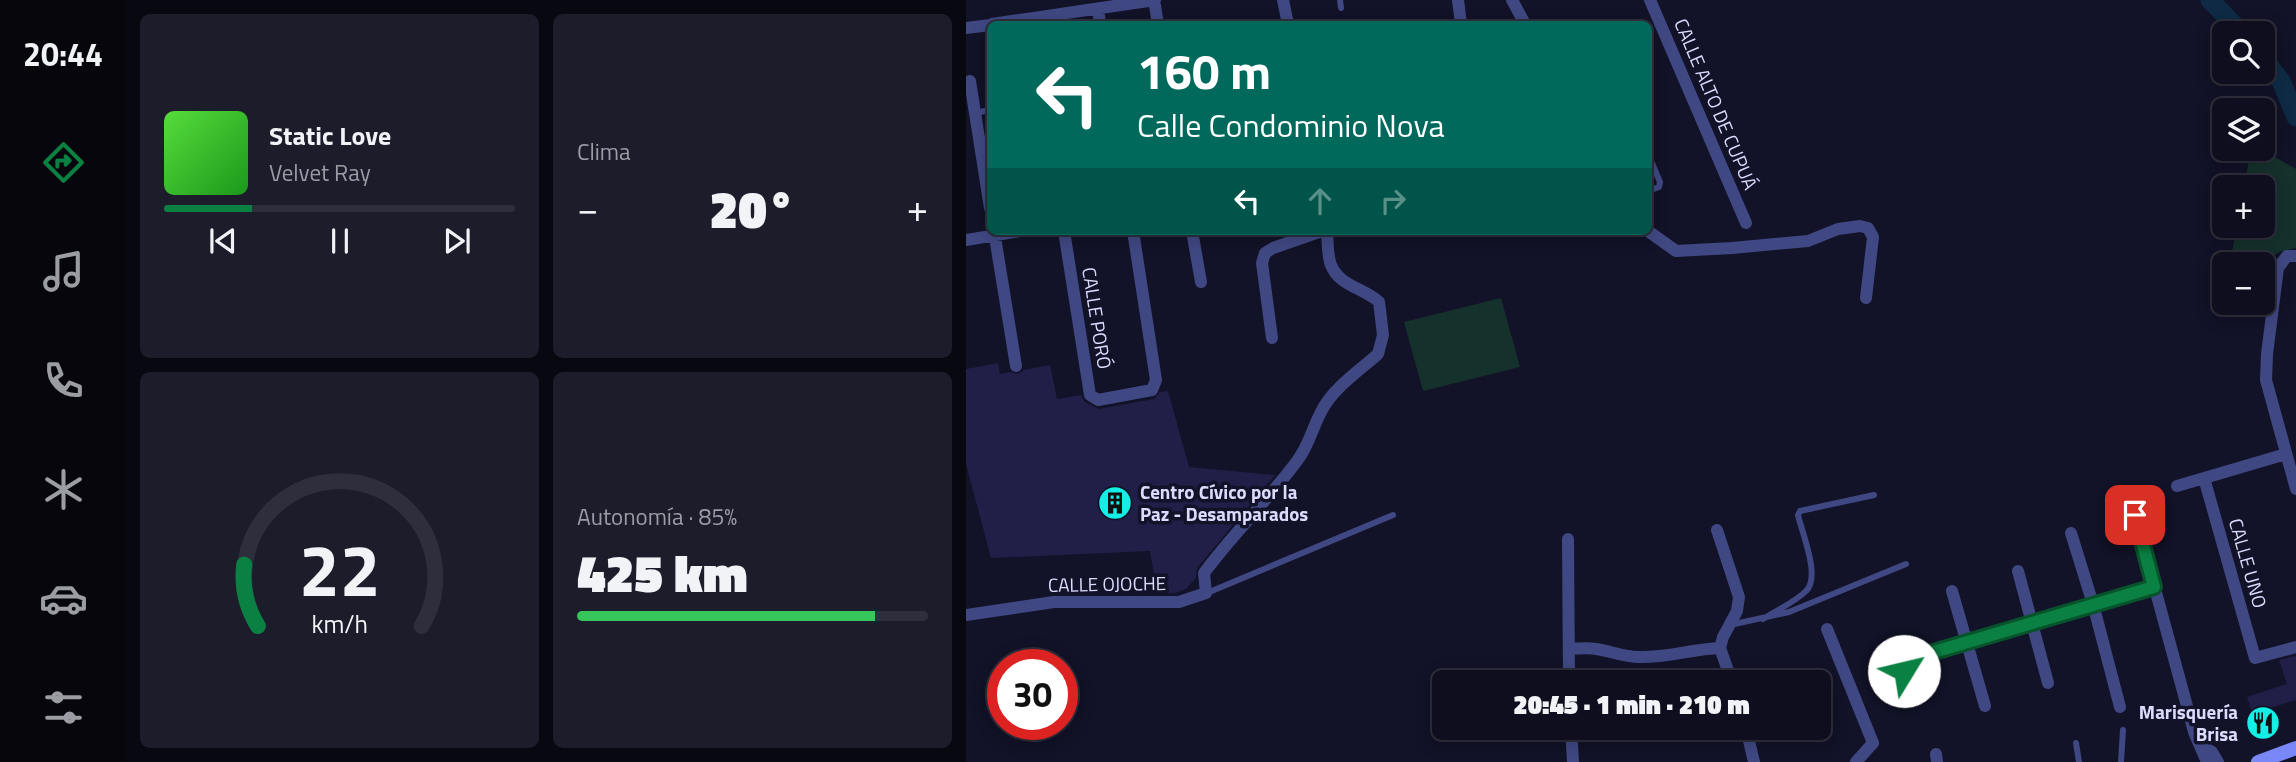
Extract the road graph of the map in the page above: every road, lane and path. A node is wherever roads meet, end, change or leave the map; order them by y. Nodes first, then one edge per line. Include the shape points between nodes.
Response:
1 (1154, 0) edge
2 (1283, 0) edge
3 (1458, 0) edge
4 (1512, 0) edge
5 (1650, 0) edge
6 (1098, 9) junction
7 (1034, 21) edge
8 (1100, 21) edge
9 (1158, 21) edge
10 (1287, 21) edge
11 (1461, 21) edge
12 (1523, 21) edge
13 (987, 25) edge
14 (966, 28) edge
15 (970, 81) dead end
16 (987, 111) edge
17 (975, 113) junction
18 (1652, 163) edge
19 (987, 189) edge
20 (1652, 190) edge
21 (1746, 223) dead end
22 (1652, 234) edge
23 (987, 235) edge
24 (995, 235) edge
25 (1066, 235) edge
26 (1134, 235) edge
27 (1193, 235) edge
28 (1311, 235) edge
29 (1325, 235) edge
30 (966, 240) edge
31 (2296, 256) edge
32 (1201, 282) dead end
33 (1866, 298) dead end
34 (1272, 338) dead end
35 (1016, 366) dead end
36 (2286, 454) junction
37 (2204, 478) junction
38 (2177, 486) dead end
39 (2296, 489) edge
40 (1874, 495) dead end
41 (1393, 515) dead end
42 (2135, 515) dead end
43 (1717, 530) dead end
44 (2071, 533) dead end
45 (1568, 539) dead end
46 (1906, 564) dead end
47 (2018, 571) dead end
48 (2154, 587) junction
49 (1952, 591) dead end
50 (1206, 593) junction
51 (2093, 604) junction
52 (966, 615) edge
53 (1763, 619) junction
54 (2030, 622) junction
55 (1730, 625) junction
56 (1828, 629) dead end
57 (1966, 642) junction
58 (2296, 647) edge
59 (1720, 648) junction
60 (1569, 649) junction
61 (1569, 670) edge
62 (1728, 670) edge
63 (2048, 683) dead end
64 (1909, 698) dead end
65 (1985, 706) dead end
66 (2120, 707) dead end
67 (2123, 730) dead end
68 (1572, 740) edge
69 (1749, 740) edge
70 (2076, 743) dead end
71 (2202, 746) junction
72 (2296, 748) edge
73 (1573, 762) edge
74 (1754, 762) edge
75 (1856, 762) edge
76 (2079, 762) edge
77 (2121, 762) edge
78 (2207, 762) edge
79 (2217, 762) edge
80 (2258, 762) edge

1 - 6 street
1 - 9 street
2 - 10 street
3 - 11 street
4 - 12 street
5 - 21 street, CALLE ALTO DE CUPUÁ
6 - 7 street
6 - 8 street
13 - 14 street
15 - 17 street
16 - 17 lane
17 - 19 street
18 - 20 lane via 1660,181
22 - 33 street via 1676,250 1808,242 1838,229 1868,228 1873,237
23 - 30 street
24 - 35 street
25 - 26 street, CALLE PORÓ via 1090,395 1098,400 1152,390 1155,385
27 - 32 street
28 - 34 street via 1265,253 1262,263
29 - 50 street via 1330,265 1340,279 1379,302 1382,344 1378,354 1328,401 1299,459 1204,573
31 - 36 street via 2281,261 2266,380
36 - 37 street
36 - 39 street
37 - 38 street
37 - 58 street, CALLE UNO via 2255,658
40 - 53 lane via 1800,511 1812,567 1810,586
41 - 50 lane
42 - 48 street
43 - 55 street via 1739,597
44 - 51 street
45 - 60 street
46 - 53 lane
47 - 54 street
48 - 51 street
48 - 71 street via 2194,732
49 - 57 street
50 - 52 street, CALLE OJOCHE via 1179,602 1054,602
51 - 54 street
51 - 66 street
53 - 55 lane
54 - 57 street
54 - 63 street
55 - 59 street
56 - 75 street via 1873,743
57 - 64 street via 1910,659 1904,671
57 - 65 street
59 - 60 street via 1639,657
59 - 62 street
60 - 61 street
67 - 77 lane
68 - 73 street
69 - 74 street
70 - 76 lane
71 - 78 street
71 - 79 street
72 - 80 main road

